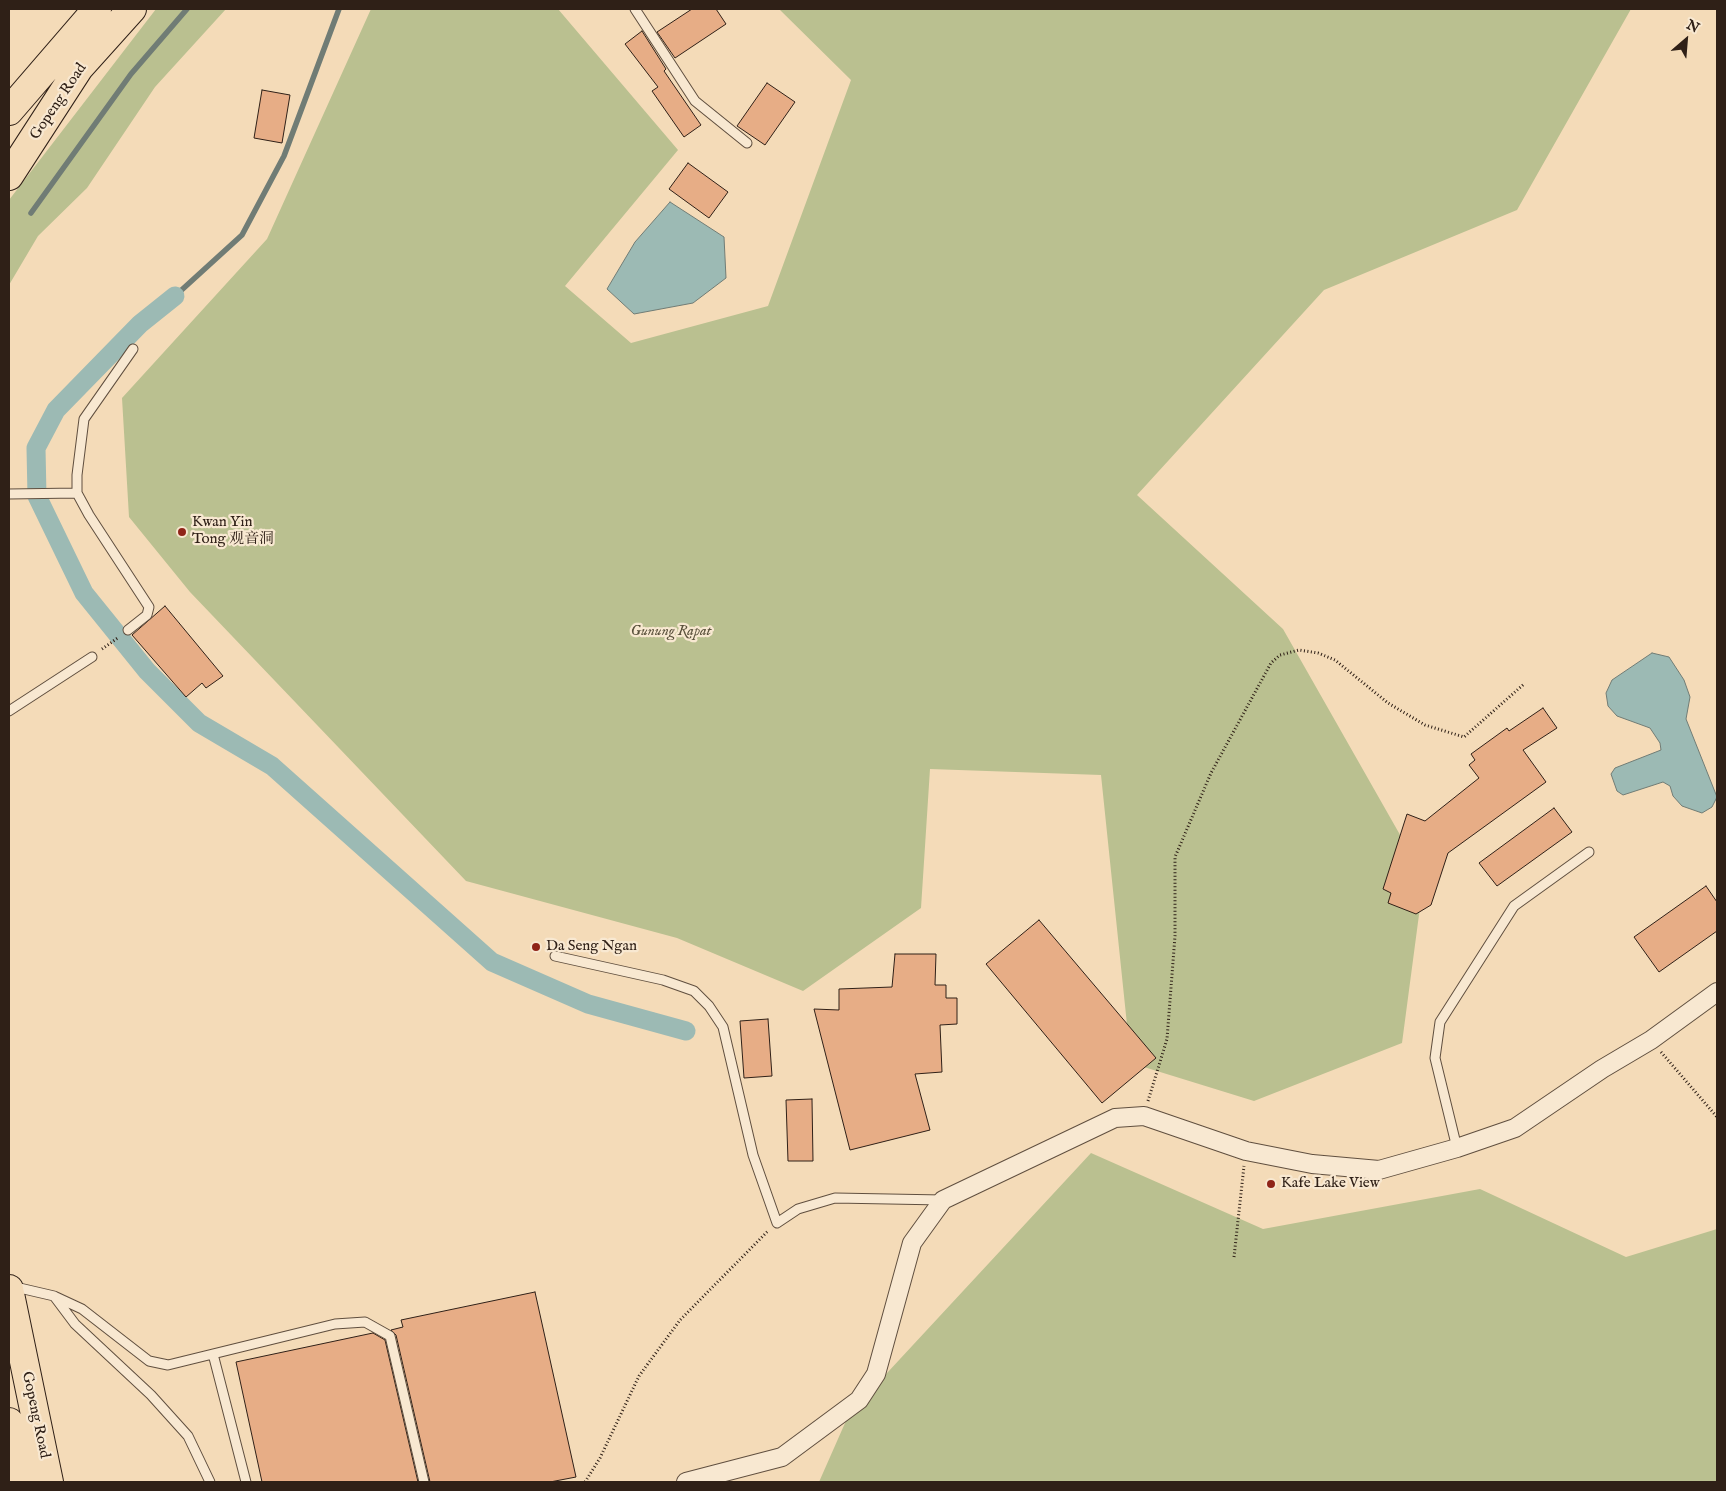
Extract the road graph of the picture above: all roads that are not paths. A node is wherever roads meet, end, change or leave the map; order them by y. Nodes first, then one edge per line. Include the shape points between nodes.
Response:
1 (97, 9) edge
2 (132, 9) edge
3 (636, 9) edge
4 (79, 68) junction
5 (9, 112) edge
6 (748, 143) dead end
7 (9, 148) edge
8 (9, 176) edge
9 (133, 349) dead end
10 (77, 493) junction
11 (9, 494) edge
12 (128, 630) road end
13 (92, 657) road end
14 (9, 712) edge
15 (1589, 852) dead end
16 (555, 956) dead end
17 (1717, 992) edge
18 (1457, 1148) junction
19 (943, 1200) junction
20 (9, 1287) edge
21 (54, 1296) junction
22 (213, 1354) junction
23 (9, 1422) edge
24 (20, 1482) edge
25 (49, 1482) edge
26 (210, 1482) edge
27 (246, 1482) edge
28 (424, 1482) edge
29 (686, 1482) edge

1 - 5 highway, Gopeng Road
2 - 4 highway, Gopeng Road
3 - 6 lane via 695,101
4 - 7 highway via 43,102
4 - 8 highway, Gopeng Road
9 - 10 lane via 84,419
10 - 11 lane
10 - 12 lane via 149,607 148,615
13 - 14 lane
15 - 18 lane via 1514,906 1440,1022 1435,1058
16 - 19 lane via 663,980 694,991 709,1006 723,1027 753,1155 777,1223 798,1209 835,1198
17 - 18 street via 1651,1040 1515,1128
18 - 19 street via 1380,1170 1312,1164 1246,1151 1144,1116 1115,1118
19 - 29 street via 912,1243 876,1374 859,1400 782,1458
20 - 21 lane
20 - 25 highway, Gopeng Road
21 - 22 lane via 82,1309 148,1361 168,1365
21 - 26 lane via 74,1324 151,1395 188,1436
22 - 27 lane
22 - 28 lane via 335,1324 365,1322 390,1336
23 - 24 highway, Gopeng Road

